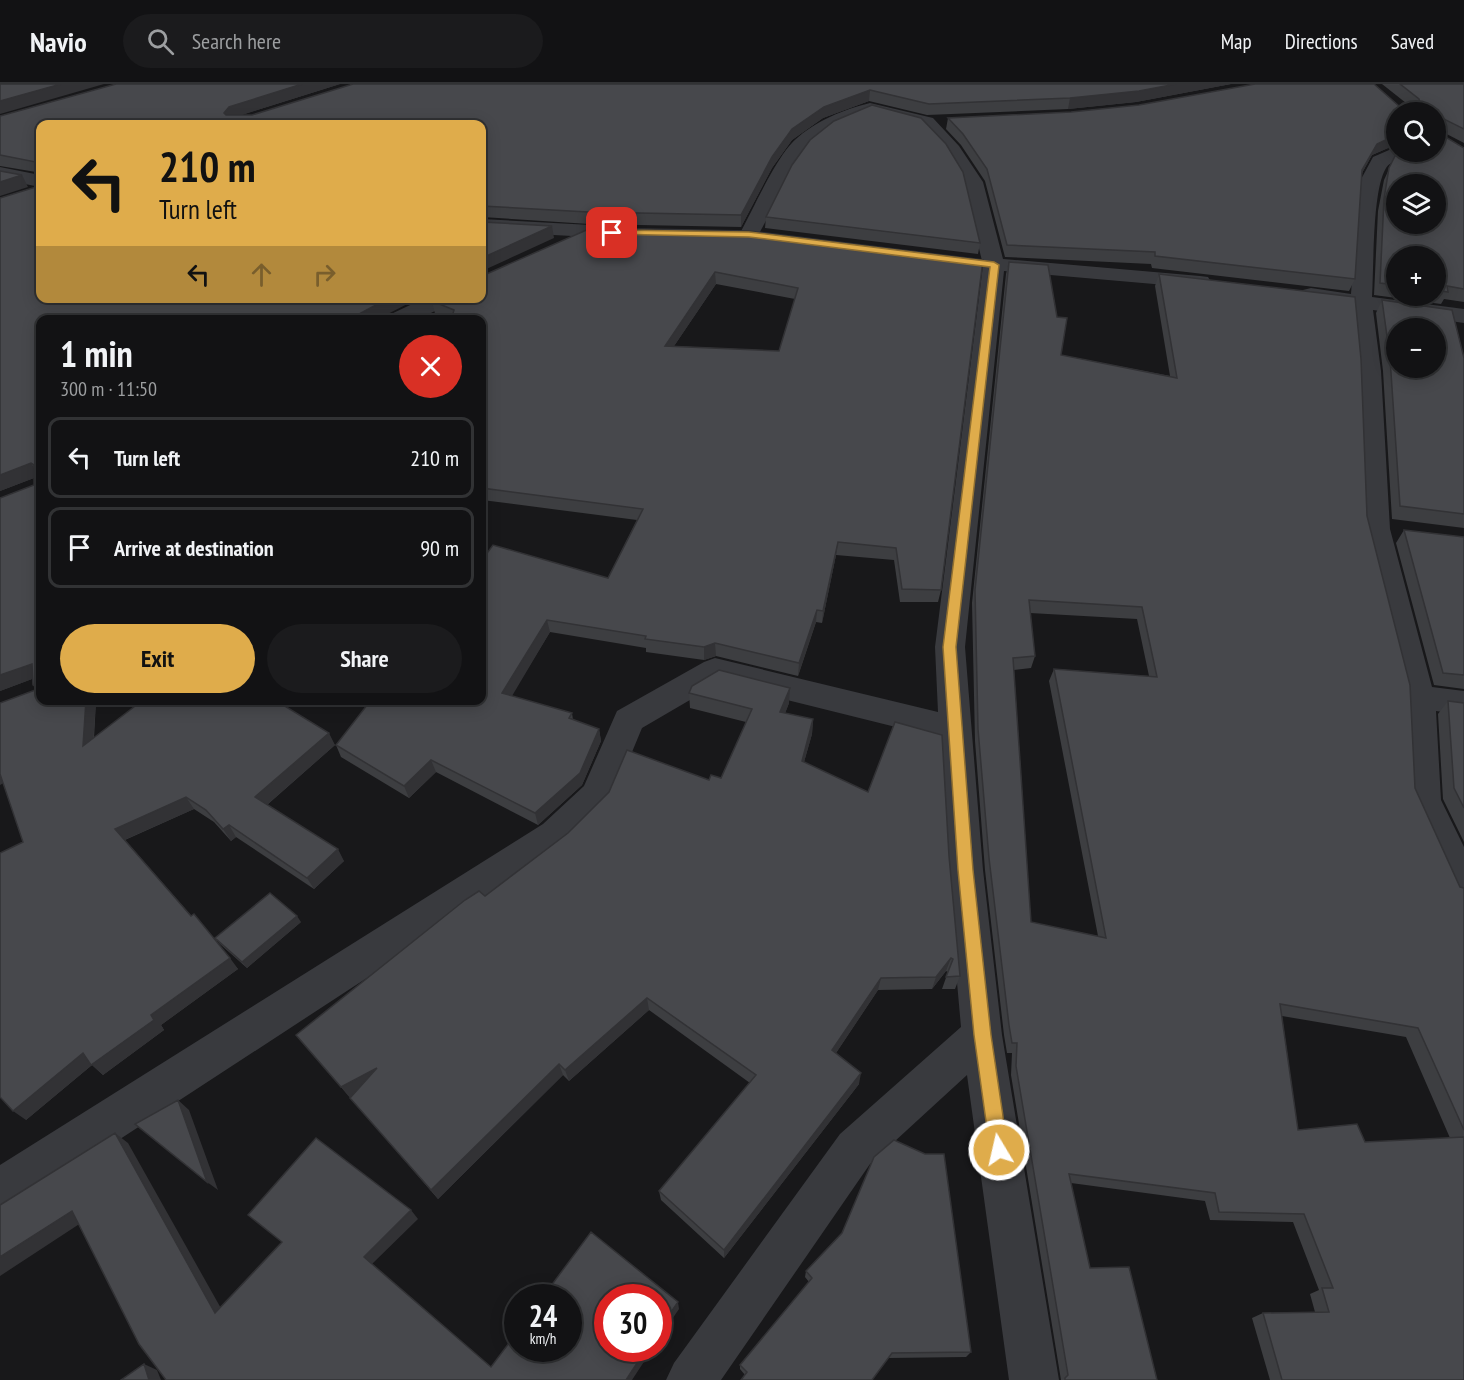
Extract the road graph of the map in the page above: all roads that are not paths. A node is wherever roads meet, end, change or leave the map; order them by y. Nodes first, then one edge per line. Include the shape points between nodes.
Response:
1 (927, 122) junction
2 (951, 122) edge
3 (1386, 158) edge
4 (0, 173) edge
5 (36, 180) edge
6 (36, 192) edge
7 (20, 198) edge
8 (486, 225) edge
9 (589, 232) junction
10 (646, 233) edge
11 (726, 234) edge
12 (749, 234) junction
13 (772, 237) edge
14 (557, 247) edge
15 (983, 263) junction
16 (1217, 284) edge
17 (1296, 292) edge
18 (1361, 301) junction
19 (433, 303) edge
20 (408, 315) edge
21 (1464, 316) edge
22 (1376, 529) junction
23 (1409, 533) edge
24 (1419, 698) junction
25 (1464, 703) edge
26 (955, 729) junction
27 (1464, 886) edge
28 (982, 1035) junction
29 (0, 1191) edge
30 (691, 1380) edge
31 (1034, 1380) edge

1 - 2 street
1 - 12 street via 871,100 819,131 794,152
1 - 15 street via 953,150 973,182
3 - 18 street via 1380,161 1369,183
4 - 5 street
6 - 7 street
8 - 9 street
9 - 10 street
9 - 14 street
11 - 12 street
12 - 13 street
15 - 16 street
15 - 26 street via 950,647
17 - 18 street
18 - 21 street
18 - 22 street via 1369,371
19 - 20 street
22 - 23 street
22 - 24 street
24 - 25 street
24 - 27 street via 1424,800
26 - 28 street
26 - 29 street via 716,670 629,720 598,795 556,835
28 - 30 street via 855,1149
28 - 31 street

